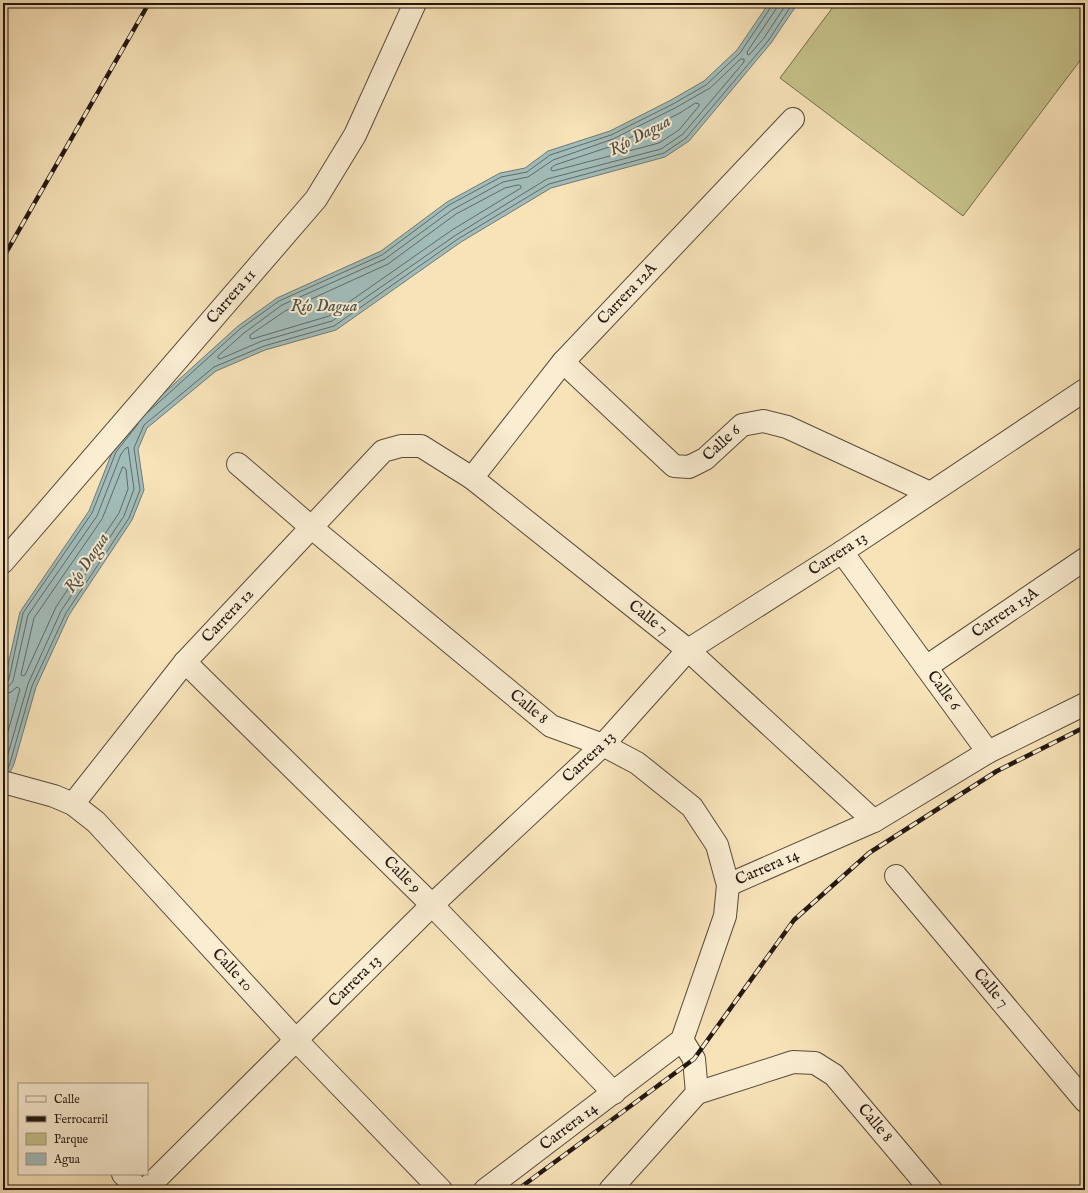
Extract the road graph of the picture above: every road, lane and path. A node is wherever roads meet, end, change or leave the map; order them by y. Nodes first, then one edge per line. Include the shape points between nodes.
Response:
1 (415, 3) edge
2 (793, 119) dead end
3 (563, 362) junction
4 (1085, 390) edge
5 (401, 446) joint
6 (238, 464) dead end
7 (472, 478) junction
8 (930, 492) junction
9 (312, 528) junction
10 (842, 552) junction
11 (1085, 558) edge
12 (3, 562) edge
13 (688, 650) junction
14 (185, 662) junction
15 (926, 667) junction
16 (1085, 704) edge
17 (603, 745) junction
18 (988, 752) junction
19 (3, 782) edge
20 (63, 800) junction
21 (874, 821) junction
22 (896, 876) dead end
23 (728, 885) junction
24 (432, 905) junction
25 (296, 1040) junction
26 (682, 1040) junction
27 (614, 1093) junction
28 (697, 1093) junction
29 (1085, 1101) edge
30 (124, 1175) edge
31 (140, 1190) edge
32 (145, 1190) edge
33 (441, 1190) edge
34 (485, 1190) edge
35 (610, 1190) edge
36 (930, 1190) edge

1 - 12 street, Carrera 11 via 356,135 316,199
2 - 3 street, Carrera 12A
3 - 7 street, Carrera 12A
3 - 8 street, Calle 6 via 674,466 689,467 705,459 742,425 762,421 787,427
4 - 8 street, Carrera 13
5 - 7 street, Calle 7 via 421,446
5 - 9 street, Carrera 12 via 383,451
6 - 9 street, Calle 8
7 - 13 street, Calle 7
8 - 10 street, Carrera 13
9 - 14 street, Carrera 12
9 - 17 street, Calle 8 via 551,726
10 - 13 street, Carrera 13
10 - 15 street, Calle 6
11 - 15 street, Carrera 13A
13 - 17 street, Carrera 13
13 - 21 street, Calle 7
14 - 20 street, Carrera 12
14 - 24 street, Calle 9
15 - 18 street, Calle 6
16 - 18 street, Carrera 14
17 - 23 street, Calle 8 via 637,763 692,807 716,845
17 - 24 street, Carrera 13
18 - 21 street, Carrera 14
19 - 20 street, Calle 10
20 - 25 street, Calle 10 via 96,822
21 - 23 street, Carrera 14
22 - 29 street, Calle 7
23 - 26 street, Carrera 14 via 725,916
24 - 25 street, Carrera 13
24 - 27 street, Calle 9
25 - 32 street, Carrera 13
25 - 33 street, Calle 10
26 - 27 street, Carrera 14
26 - 28 street via 694,1059
27 - 34 street, Carrera 14
28 - 35 street
28 - 36 street, Calle 8 via 793,1062 815,1063 834,1075
30 - 31 street

